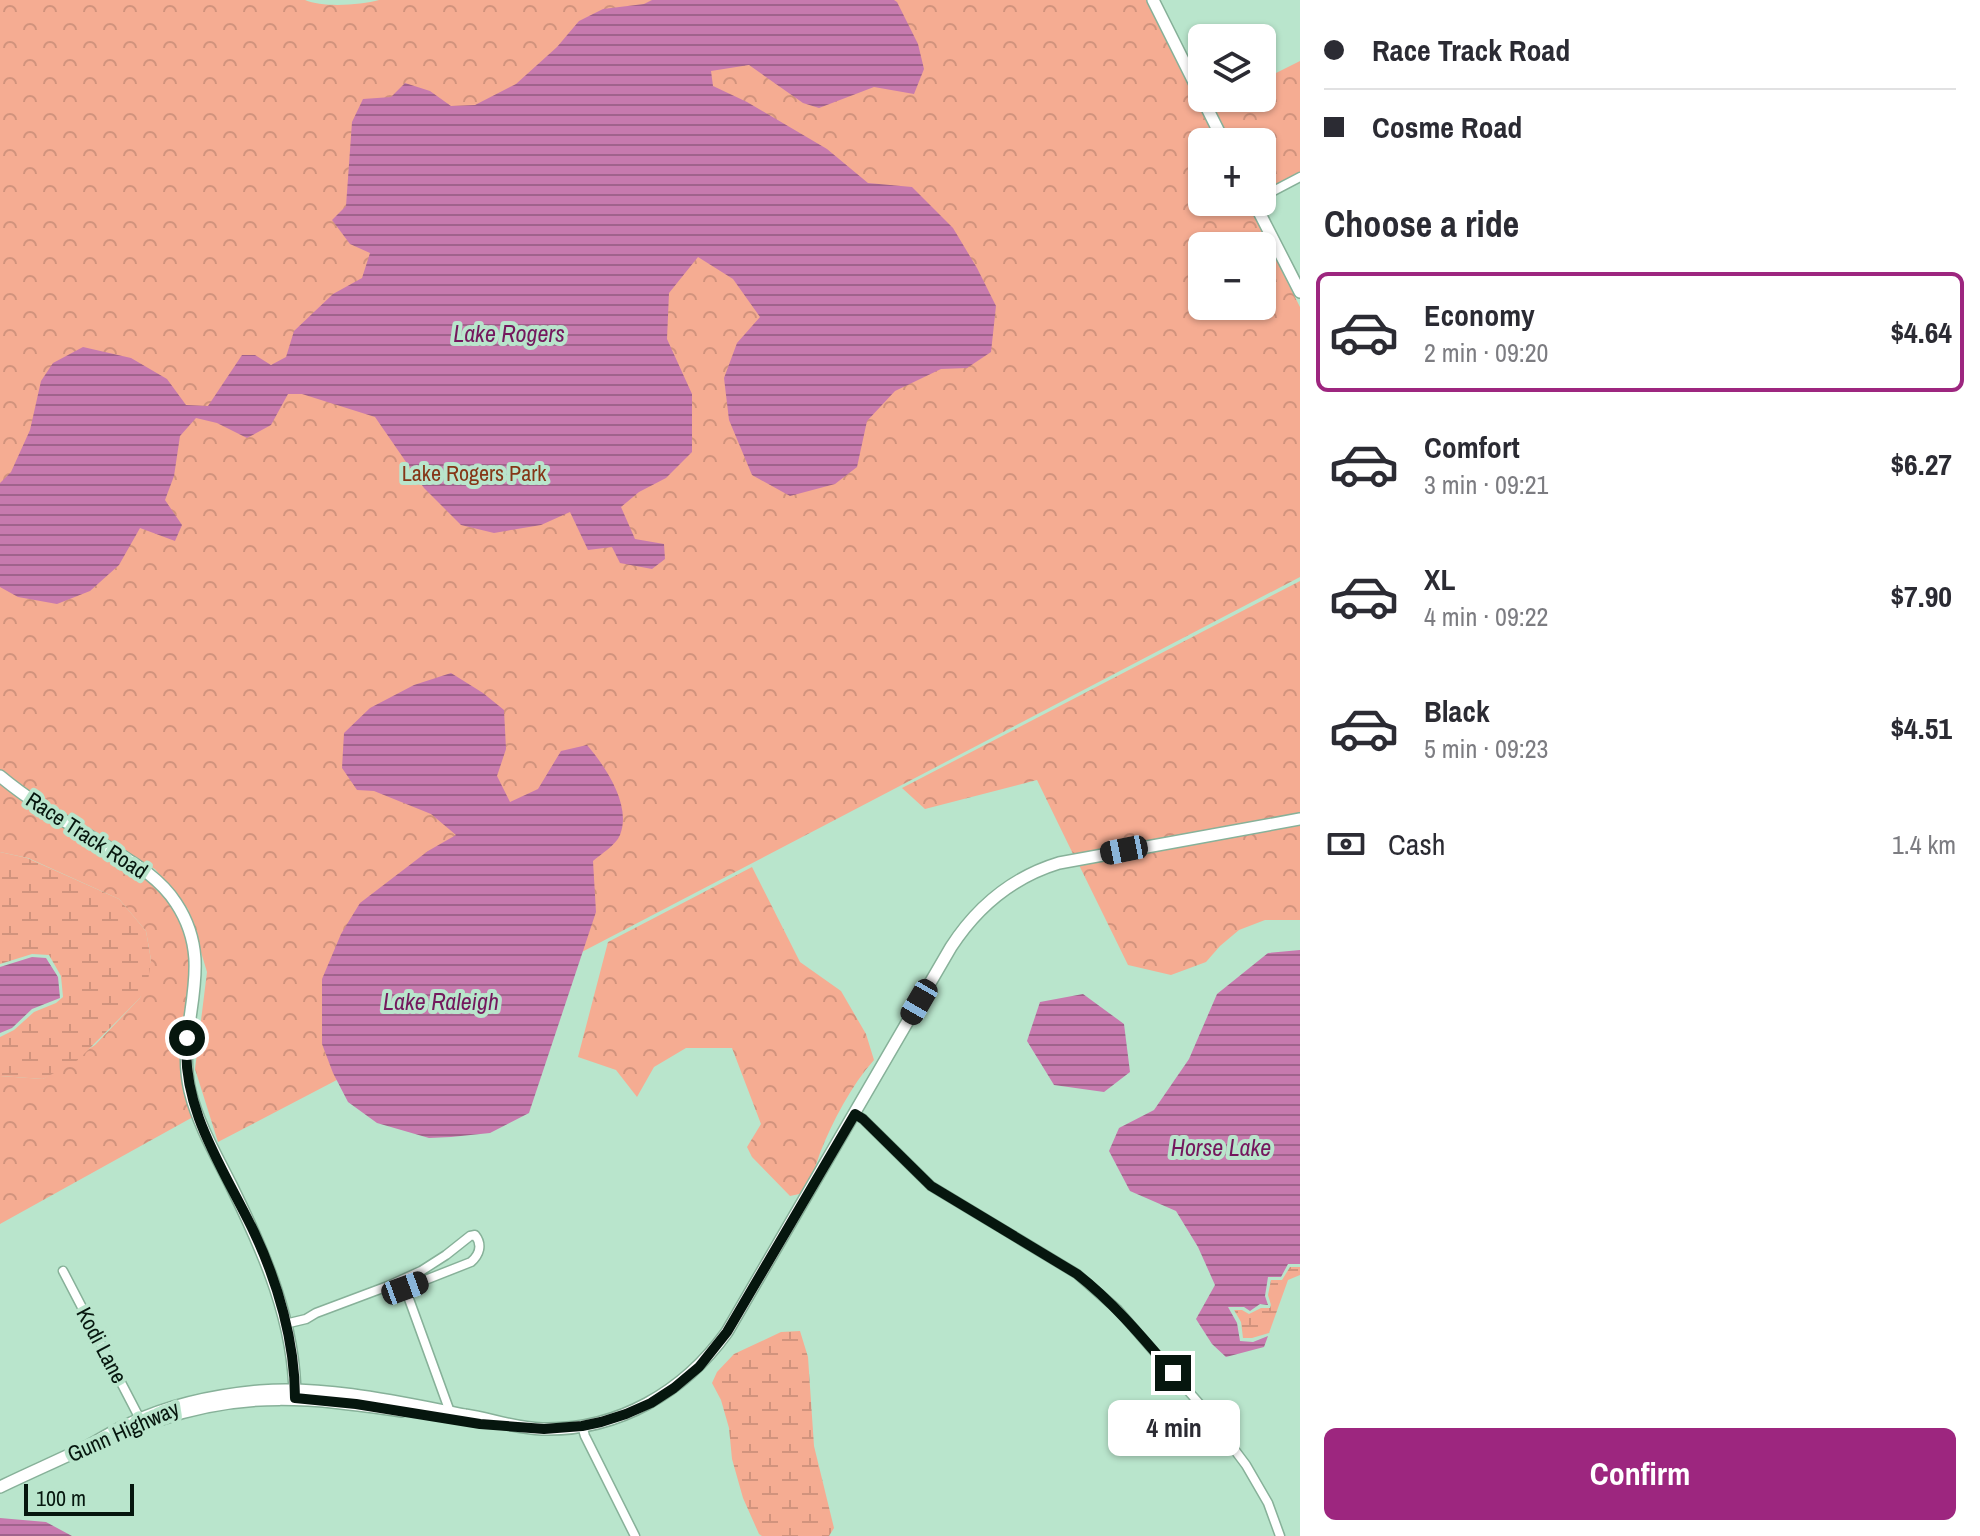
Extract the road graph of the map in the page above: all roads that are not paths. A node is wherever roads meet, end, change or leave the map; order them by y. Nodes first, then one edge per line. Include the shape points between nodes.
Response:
1 (1153, 0) edge
2 (1217, 128) edge
3 (1300, 177) edge
4 (1276, 190) edge
5 (1261, 216) edge
6 (1300, 292) edge
7 (0, 776) edge
8 (1300, 819) edge
9 (855, 1114) junction
10 (63, 1271) dead end
11 (285, 1324) junction
12 (295, 1394) junction
13 (450, 1412) junction
14 (140, 1419) junction
15 (510, 1425) junction
16 (582, 1426) junction
17 (88, 1445) junction
18 (0, 1487) edge
19 (635, 1536) edge
20 (1280, 1536) edge

1 - 2 main road
3 - 4 street
5 - 6 main road
7 - 11 main road, Race Track Road via 141,868 163,886 184,916 197,966 186,1048 191,1096 264,1255
8 - 9 main road, Gunn Highway via 1066,861 1009,886 957,938
9 - 16 main road, Gunn Highway via 712,1352 651,1403
9 - 20 street via 931,1186 1077,1274 1118,1310 1246,1465
10 - 14 street, Kodi Lane
11 - 12 main road, Race Track Road
11 - 13 street via 421,1271 475,1235 477,1256 471,1262 405,1288
12 - 13 main road, Gunn Highway via 349,1395
12 - 14 main road, Gunn Highway via 259,1391 212,1397
12 - 15 main road
12 - 17 main road via 194,1410
13 - 15 main road, Gunn Highway
14 - 17 main road, Gunn Highway
15 - 16 main road, Gunn Highway
16 - 19 street
17 - 18 main road, Gunn Highway

